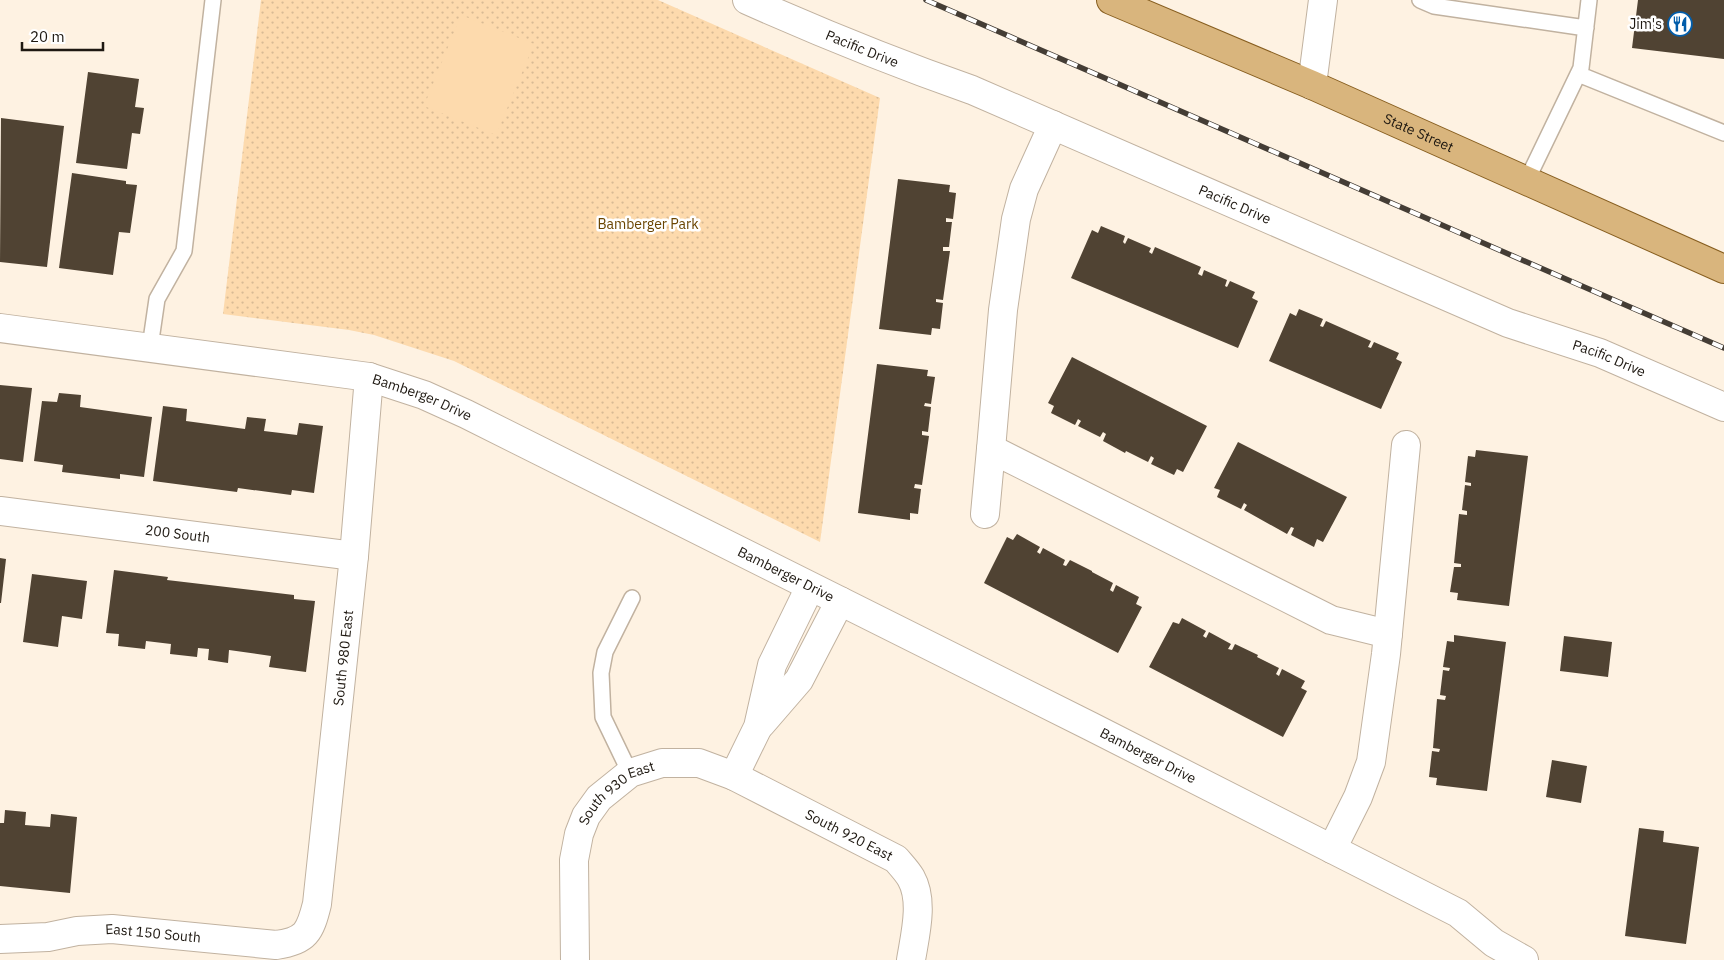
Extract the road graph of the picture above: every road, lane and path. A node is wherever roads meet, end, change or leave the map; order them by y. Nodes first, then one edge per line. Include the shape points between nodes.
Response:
1 (212, 0) edge
2 (747, 0) edge
3 (1323, 0) edge
4 (1420, 0) edge
5 (1589, 0) edge
6 (1118, 2) edge
7 (1586, 28) junction
8 (1578, 74) junction
9 (1312, 85) junction
10 (1053, 124) junction
11 (1724, 133) edge
12 (1526, 182) junction
13 (1724, 269) edge
14 (0, 328) edge
15 (150, 347) junction
16 (369, 377) junction
17 (1724, 407) edge
18 (1406, 445) dead end
19 (991, 449) junction
20 (0, 511) edge
21 (985, 514) dead end
22 (354, 556) junction
23 (810, 587) junction
24 (632, 598) dead end
25 (840, 601) junction
26 (1388, 634) junction
27 (758, 727) junction
28 (630, 773) junction
29 (734, 776) junction
30 (1332, 849) junction
31 (304, 935) joint
32 (0, 939) edge
33 (575, 960) edge
34 (911, 960) edge
35 (1524, 960) edge

1 - 15 lane via 184,251 157,299
2 - 10 street, Pacific Drive via 845,43
3 - 9 street
4 - 7 lane via 1434,6
5 - 7 lane
6 - 9 main road, State Street
7 - 8 lane
8 - 11 lane
8 - 12 lane
9 - 12 main road, State Street
10 - 17 street, Pacific Drive via 1508,323 1600,353
10 - 19 street via 1024,189 1016,219 1003,310
12 - 13 main road, State Street
14 - 15 street, Bamberger Drive
15 - 16 street, Bamberger Drive
16 - 22 street, South 980 East
16 - 23 street, Bamberger Drive via 424,395 466,414
18 - 26 street
19 - 21 street
19 - 26 street via 1331,620
20 - 22 street, 200 South
22 - 31 street, South 980 East via 317,904
23 - 25 street, Bamberger Drive
23 - 27 street via 772,665
24 - 28 lane via 605,652 601,673 603,717
25 - 27 street via 799,680
25 - 30 street, Bamberger Drive
26 - 30 street via 1370,762 1358,797
27 - 29 street
28 - 29 street, South 930 East via 662,763 699,763
28 - 33 street, South 930 East via 600,798 586,816 579,834 574,860
29 - 34 street, South 920 East via 896,859 911,878 916,898 917,920
30 - 35 street, Bamberger Drive via 1458,912 1494,943
31 - 32 street, East 150 South via 294,943 276,945 112,929

